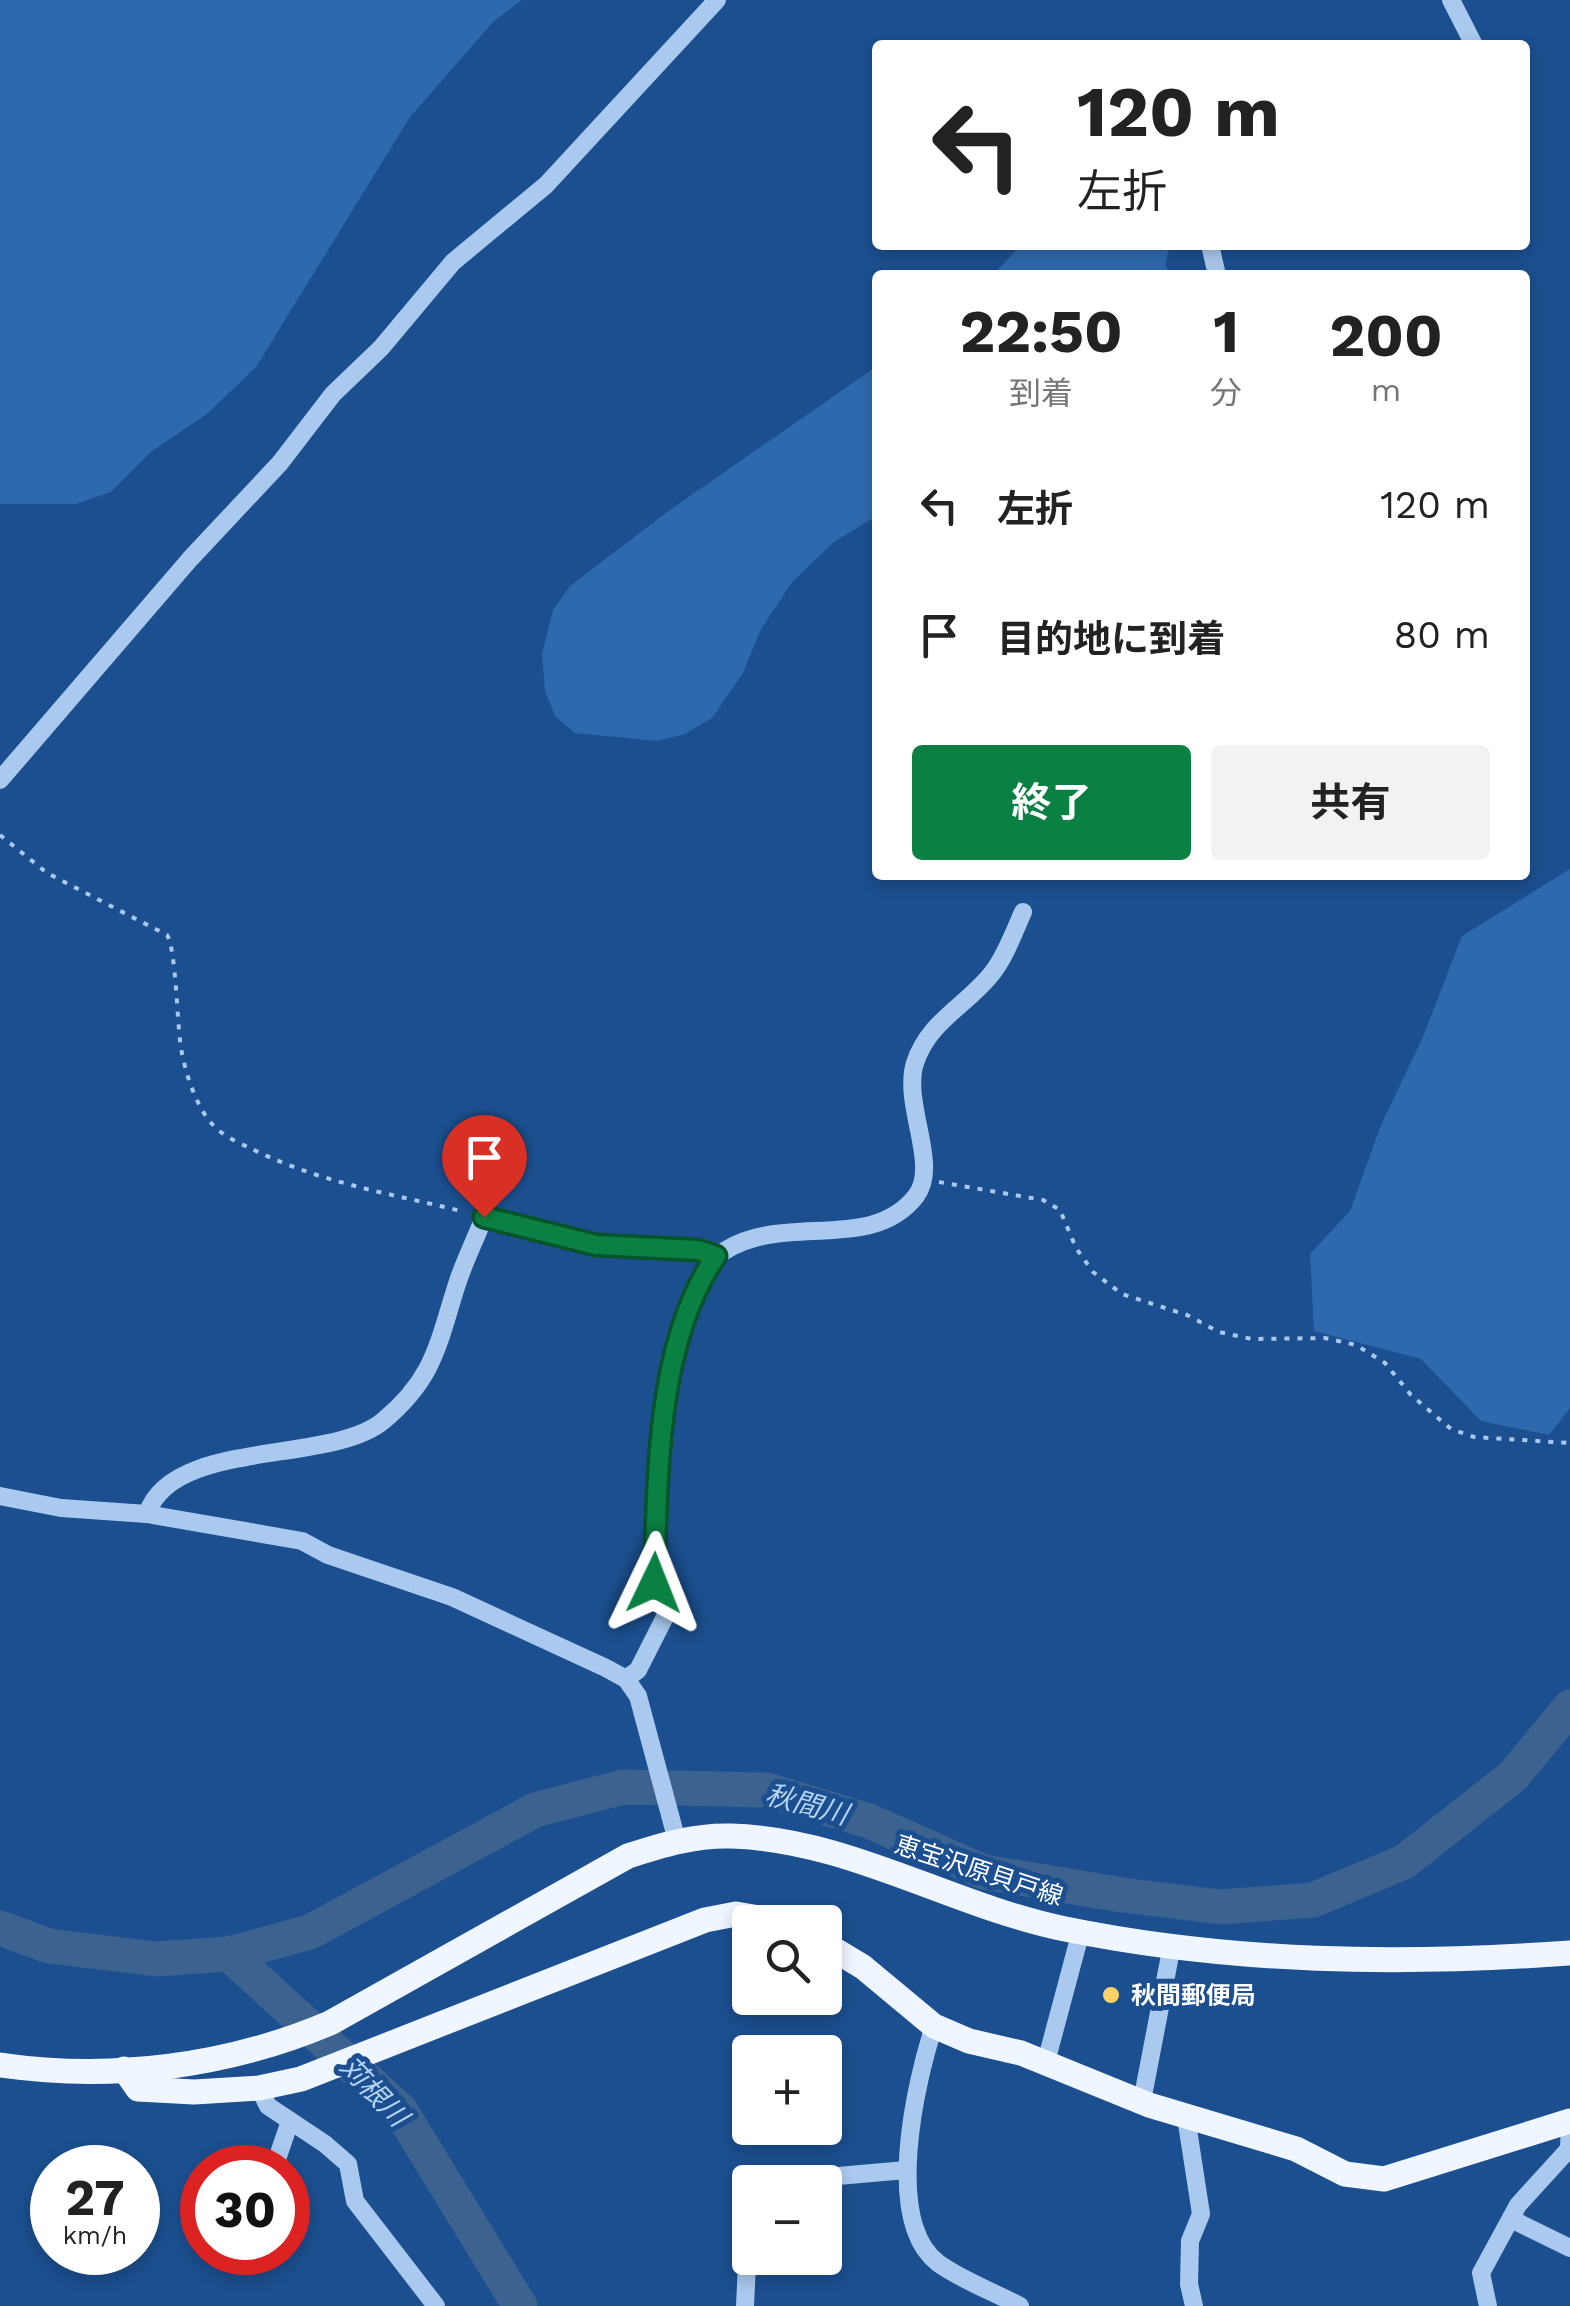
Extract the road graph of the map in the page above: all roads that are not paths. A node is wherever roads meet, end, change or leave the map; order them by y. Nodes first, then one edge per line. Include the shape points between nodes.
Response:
1 (716, 0) edge
2 (1451, 0) edge
3 (1471, 40) edge
4 (0, 780) edge
5 (1023, 912) dead end
6 (716, 1256) junction
7 (0, 1496) edge
8 (147, 1514) junction
9 (626, 1678) junction
10 (677, 1840) junction
11 (732, 1915) edge
12 (1081, 1932) junction
13 (1172, 1945) junction
14 (1570, 1953) edge
15 (842, 1955) edge
16 (934, 2026) junction
17 (1046, 2062) junction
18 (0, 2065) edge
19 (124, 2070) junction
20 (259, 2088) junction
21 (1142, 2102) junction
22 (1186, 2116) junction
23 (290, 2121) junction
24 (1570, 2121) edge
25 (282, 2145) edge
26 (906, 2170) junction
27 (842, 2176) edge
28 (1512, 2220) junction
29 (1570, 2248) edge
30 (746, 2275) edge
31 (436, 2306) edge
32 (745, 2306) edge
33 (1020, 2306) edge
34 (1194, 2306) edge
35 (1488, 2306) edge

1 - 4 street via 546,185 453,262
2 - 3 street
5 - 6 street via 993,972 930,1032 915,1064 912,1101 924,1178 917,1196 879,1225 785,1232
6 - 8 street via 596,1245 484,1217 438,1352 386,1418 351,1440 252,1454 201,1470 161,1492
6 - 9 street via 694,1298 664,1415 654,1583 668,1609 638,1670
7 - 8 street
8 - 9 street via 302,1541 452,1597
9 - 10 street via 638,1696
10 - 12 main road, 恵宝沢原貝戸線 via 730,1836 795,1843
10 - 19 main road, 恵宝沢原貝戸線 via 628,1856 291,2040 198,2064
11 - 20 main road, 恵宝沢原貝戸線 via 332,2068
12 - 13 main road, 恵宝沢原貝戸線
12 - 17 street
13 - 14 main road, 恵宝沢原貝戸線 via 1336,1962
13 - 21 street
15 - 16 main road
16 - 17 main road
16 - 26 street
17 - 21 main road
18 - 19 main road, 恵宝沢原貝戸線 via 47,2072
19 - 20 main road, 恵宝沢原貝戸線 via 138,2090
20 - 23 street via 268,2106
21 - 22 main road
22 - 24 main road via 1296,2148 1345,2174 1384,2180
22 - 34 street via 1201,2214 1190,2240
23 - 25 street
23 - 31 street via 348,2164 355,2201
24 - 28 street via 1569,2148
26 - 27 street
26 - 33 street via 912,2216 925,2248 938,2262
28 - 29 street
28 - 35 street via 1481,2272
30 - 32 street

